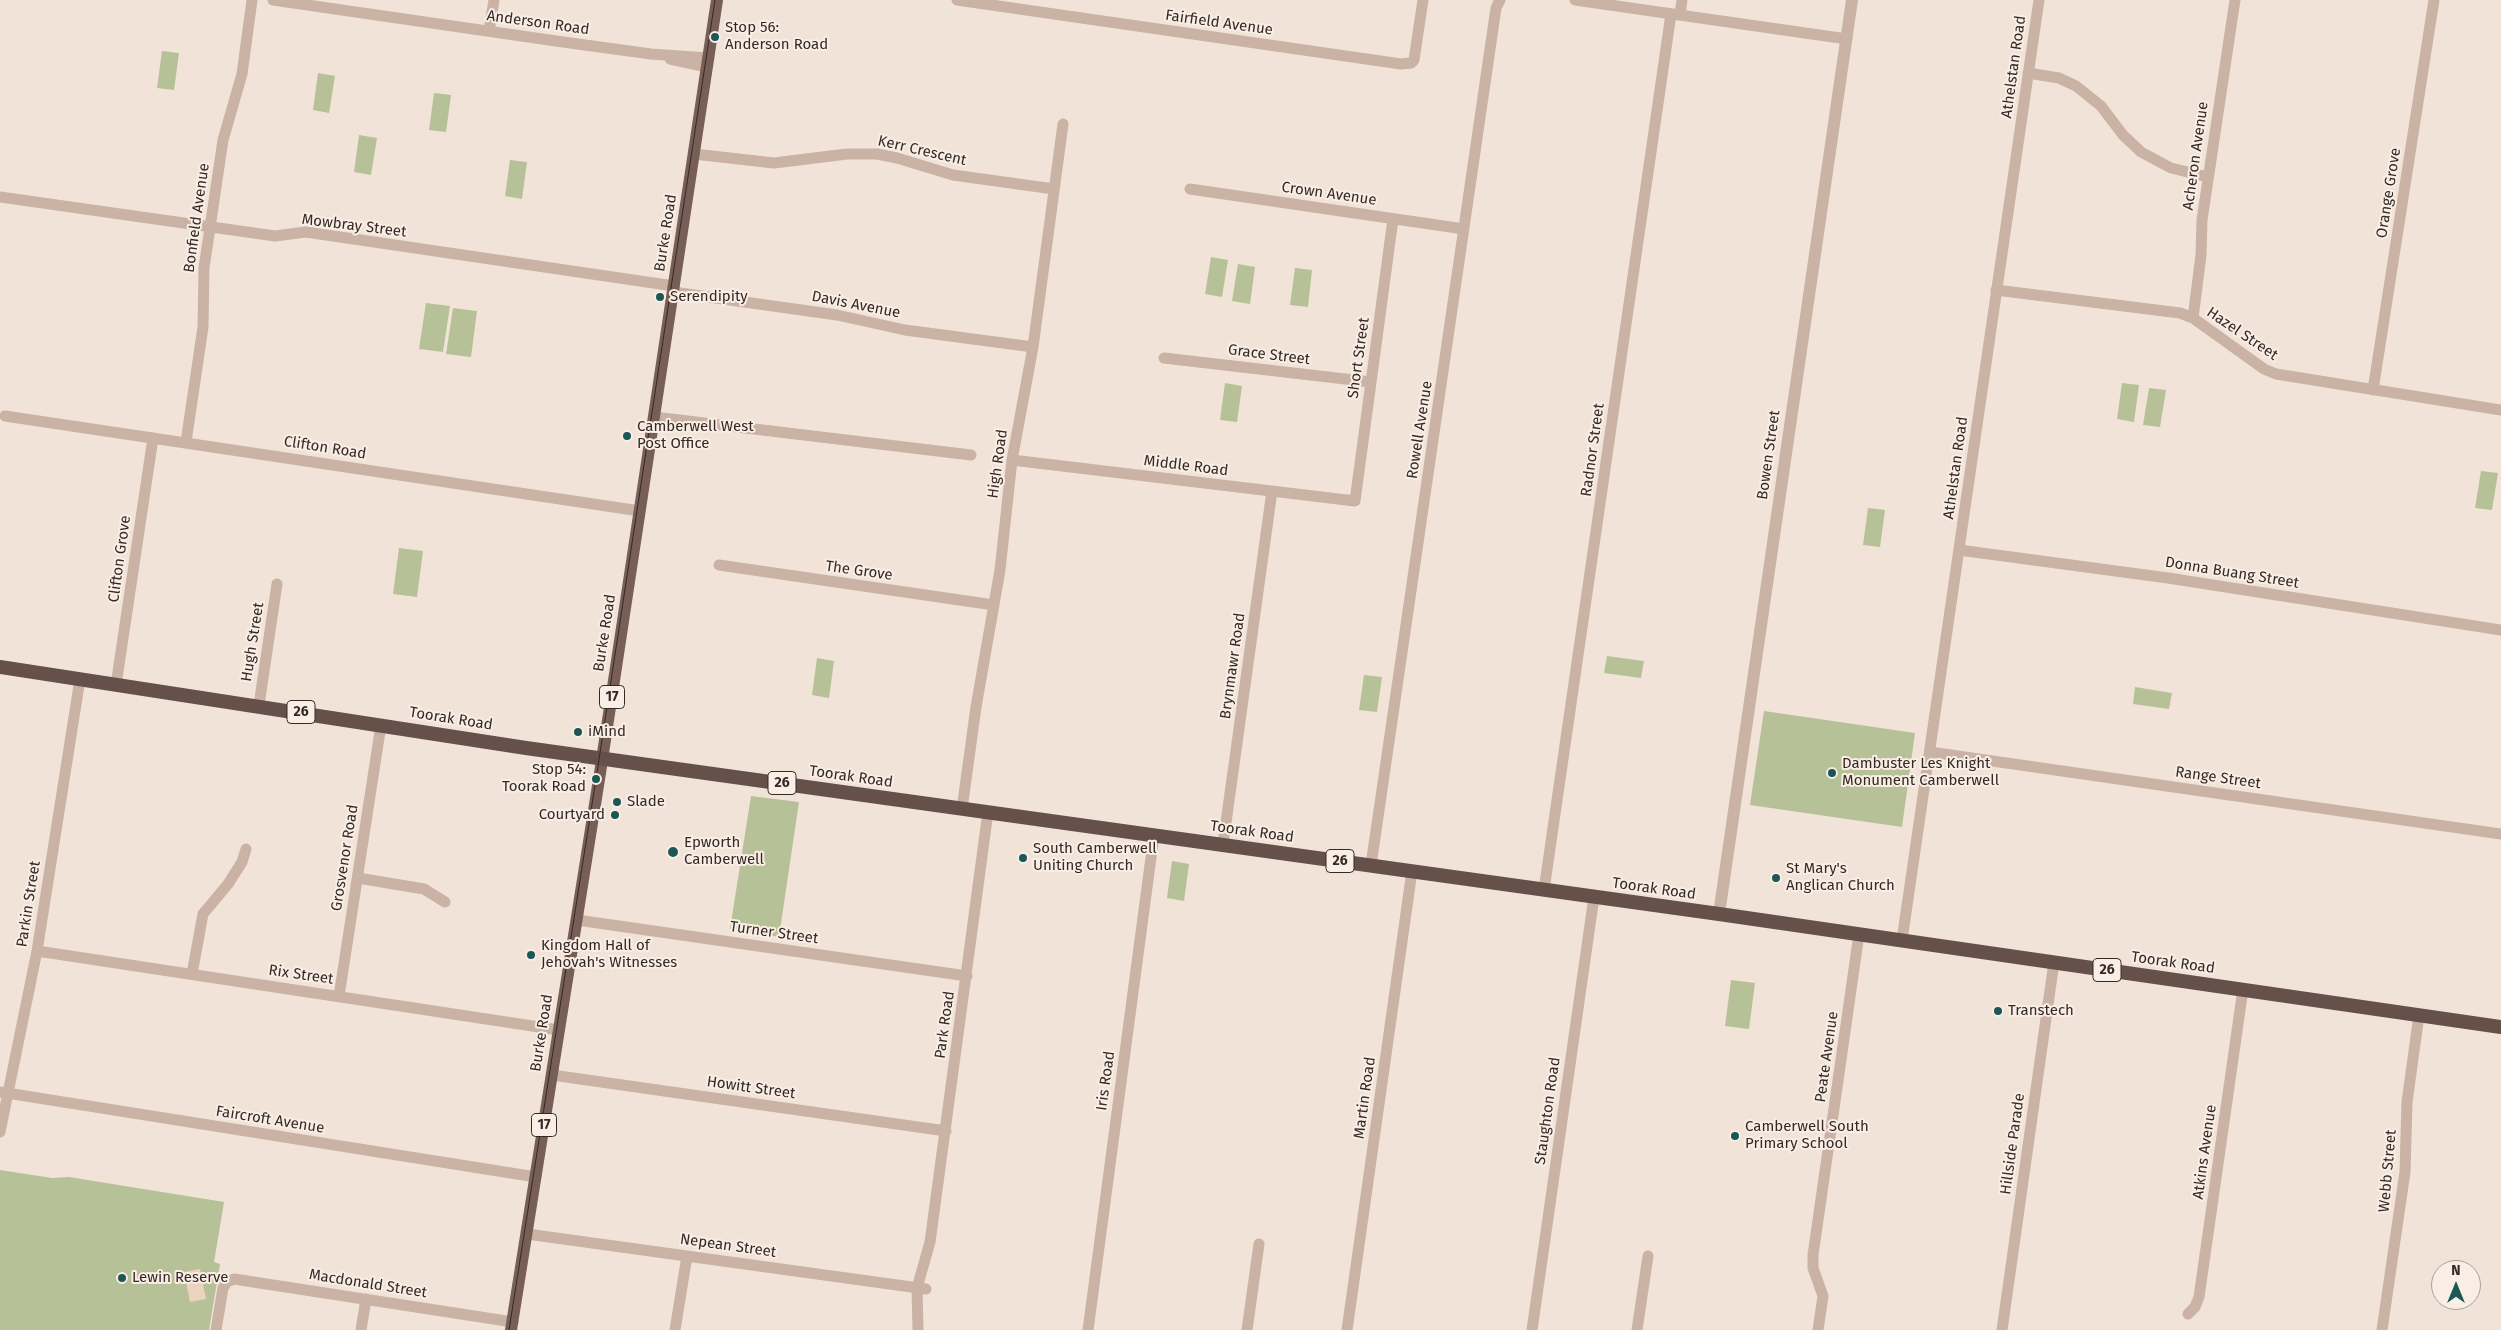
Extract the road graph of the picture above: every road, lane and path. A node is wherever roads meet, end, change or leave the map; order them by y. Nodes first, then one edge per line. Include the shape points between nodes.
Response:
1 (252, 0) edge
2 (273, 0) edge
3 (494, 0) edge
4 (718, 0) edge
5 (957, 0) edge
6 (1423, 0) edge
7 (1500, 0) edge
8 (1574, 0) edge
9 (1682, 0) edge
10 (1852, 0) edge
11 (2039, 0) edge
12 (2235, 0) edge
13 (2434, 0) edge
14 (1676, 15) junction
15 (489, 32) junction
16 (1846, 39) junction
17 (708, 62) junction
18 (2028, 73) junction
19 (1063, 124) dead end
20 (694, 154) junction
21 (2208, 177) junction
22 (1054, 189) junction
23 (1190, 189) dead end
24 (0, 197) edge
25 (1393, 219) junction
26 (210, 227) junction
27 (1464, 229) junction
28 (674, 289) junction
29 (1996, 290) junction
30 (2192, 318) junction
31 (1033, 347) junction
32 (1164, 358) dead end
33 (1371, 382) junction
34 (2373, 390) junction
35 (2501, 410) edge
36 (6, 416) dead end
37 (654, 417) junction
38 (153, 438) junction
39 (186, 442) junction
40 (971, 455) dead end
41 (1012, 460) junction
42 (1272, 491) junction
43 (1356, 501) joint
44 (640, 511) junction
45 (1959, 550) junction
46 (719, 565) dead end
47 (277, 584) dead end
48 (994, 605) junction
49 (2501, 630) edge
50 (0, 667) edge
51 (80, 679) junction
52 (116, 684) junction
53 (258, 706) junction
54 (381, 725) junction
55 (1930, 752) junction
56 (602, 759) junction
57 (962, 809) junction
58 (988, 812) junction
59 (2501, 834) edge
60 (1154, 835) junction
61 (1223, 844) junction
62 (246, 849) dead end
63 (1371, 865) junction
64 (1412, 871) junction
65 (358, 878) junction
66 (1544, 890) junction
67 (1594, 897) junction
68 (445, 902) dead end
69 (1719, 914) junction
70 (577, 920) junction
71 (1859, 934) junction
72 (1902, 940) junction
73 (37, 951) junction
74 (2054, 962) junction
75 (192, 974) junction
76 (967, 976) junction
77 (2243, 990) junction
78 (339, 996) junction
79 (2419, 1015) junction
80 (2501, 1027) edge
81 (559, 1030) junction
82 (552, 1075) junction
83 (4, 1093) edge
84 (946, 1131) junction
85 (0, 1132) edge
86 (536, 1176) junction
87 (526, 1234) junction
88 (1259, 1244) dead end
89 (687, 1256) junction
90 (1648, 1256) dead end
91 (921, 1288) junction
92 (366, 1299) junction
93 (2188, 1314) dead end
94 (512, 1326) edge
95 (919, 1327) edge
96 (216, 1330) edge
97 (361, 1330) edge
98 (675, 1330) edge
99 (1088, 1330) edge
100 (1247, 1330) edge
101 (1347, 1330) edge
102 (1532, 1330) edge
103 (1637, 1330) edge
104 (1818, 1330) edge
105 (2002, 1330) edge
106 (2382, 1330) edge

1 - 26 street, Bonfield Avenue via 242,74 225,128
2 - 15 street, Anderson Road
3 - 15 street
4 - 17 main road, Burke Road / 17
5 - 6 street, Fairfield Avenue via 1401,64 1414,60
7 - 27 street, Rowell Avenue via 1496,8
8 - 14 street
9 - 14 street, Radnor Street
10 - 16 street, Bowen Street
11 - 18 street, Athelstan Road
12 - 21 street, Acheron Avenue
13 - 34 street, Orange Grove
14 - 16 street
14 - 66 street, Radnor Street
15 - 17 street, Anderson Road
16 - 69 street, Bowen Street
17 - 20 main road, Burke Road / 17
18 - 21 street via 2059,78 2076,86 2101,106 2141,152 2171,168
18 - 29 street, Athelstan Road
19 - 22 street, High Road
20 - 22 street, Kerr Crescent via 768,163 877,154 953,175
20 - 28 main road, Burke Road / 17
21 - 30 street, Acheron Avenue
22 - 31 street, High Road
23 - 25 street, Crown Avenue
24 - 26 street, Mowbray Street
25 - 27 street, Crown Avenue
25 - 33 street, Short Street
26 - 28 street, Mowbray Street via 275,236 306,232
26 - 39 street, Bonfield Avenue via 203,277 203,327
27 - 63 street, Rowell Avenue
28 - 31 street, Davis Avenue via 844,316 905,330
28 - 37 main road, Burke Road / 17
29 - 30 street, Hazel Street via 2180,313
29 - 45 street, Athelstan Road
30 - 34 street, Hazel Street via 2272,373
31 - 41 street, High Road
32 - 33 street, Grace Street
33 - 43 street, Short Street
34 - 35 street, Hazel Street
36 - 38 street, Clifton Road
37 - 40 street
37 - 44 main road, Burke Road / 17
38 - 39 street, Clifton Road
38 - 52 street, Clifton Grove
39 - 44 street, Clifton Road
41 - 42 street, Middle Road
41 - 48 street, High Road
42 - 43 street, Middle Road
42 - 61 street, Brynmawr Road
44 - 56 main road, Burke Road / 17
45 - 49 street, Donna Buang Street via 2168,578
45 - 55 street, Athelstan Road
46 - 48 street, The Grove
47 - 53 street, Hugh Street
48 - 57 street, High Road
50 - 51 highway, Toorak Road / 26
51 - 52 highway, Toorak Road / 26
51 - 73 street, Parkin Street
52 - 53 highway, Toorak Road / 26
53 - 54 highway, Toorak Road / 26
54 - 56 highway, Toorak Road / 26
54 - 65 street, Grosvenor Road
55 - 59 street, Range Street
55 - 72 street, Athelstan Road
56 - 57 highway, Toorak Road / 26
56 - 70 main road, Burke Road / 17
57 - 58 highway, Toorak Road / 26
58 - 60 highway, Toorak Road / 26
58 - 76 street, Park Road
60 - 61 highway, Toorak Road / 26
60 - 99 street, Iris Road
61 - 63 highway, Toorak Road / 26
62 - 75 street via 228,884 203,914
63 - 64 highway, Toorak Road / 26
64 - 66 highway, Toorak Road / 26
64 - 101 street, Martin Road
65 - 68 street via 424,889
65 - 78 street, Grosvenor Road
66 - 67 highway, Toorak Road / 26
67 - 69 highway, Toorak Road / 26
67 - 102 street, Staughton Road
69 - 71 highway, Toorak Road / 26
70 - 76 street, Turner Street
70 - 81 main road, Burke Road / 17
71 - 72 highway, Toorak Road / 26
71 - 104 street, Peate Avenue via 1813,1255 1813,1268 1823,1296
72 - 74 highway, Toorak Road / 26
73 - 75 street, Rix Street
73 - 83 street, Parkin Street
74 - 77 highway, Toorak Road / 26
74 - 105 street, Hillside Parade
75 - 78 street, Rix Street
76 - 84 street, Park Road
77 - 79 highway, Toorak Road / 26
77 - 93 street, Atkins Avenue via 2200,1297
78 - 81 street, Rix Street
79 - 80 highway, Toorak Road / 26
79 - 106 street, Webb Street via 2407,1102 2405,1172
81 - 82 main road, Burke Road / 17
82 - 84 street, Howitt Street
82 - 86 main road, Burke Road / 17
83 - 85 street, Parkin Street
83 - 86 street, Faircroft Avenue
84 - 91 street, Park Road via 930,1242 931,1266
86 - 87 main road, Burke Road / 17
87 - 89 street, Nepean Street
87 - 94 main road, Burke Road / 17
88 - 100 street
89 - 91 street, Nepean Street
89 - 98 street
90 - 103 street
91 - 95 street, Park Road via 926,1303
92 - 94 street, Macdonald Street
92 - 96 street, Macdonald Street via 230,1280 223,1288
92 - 97 street

